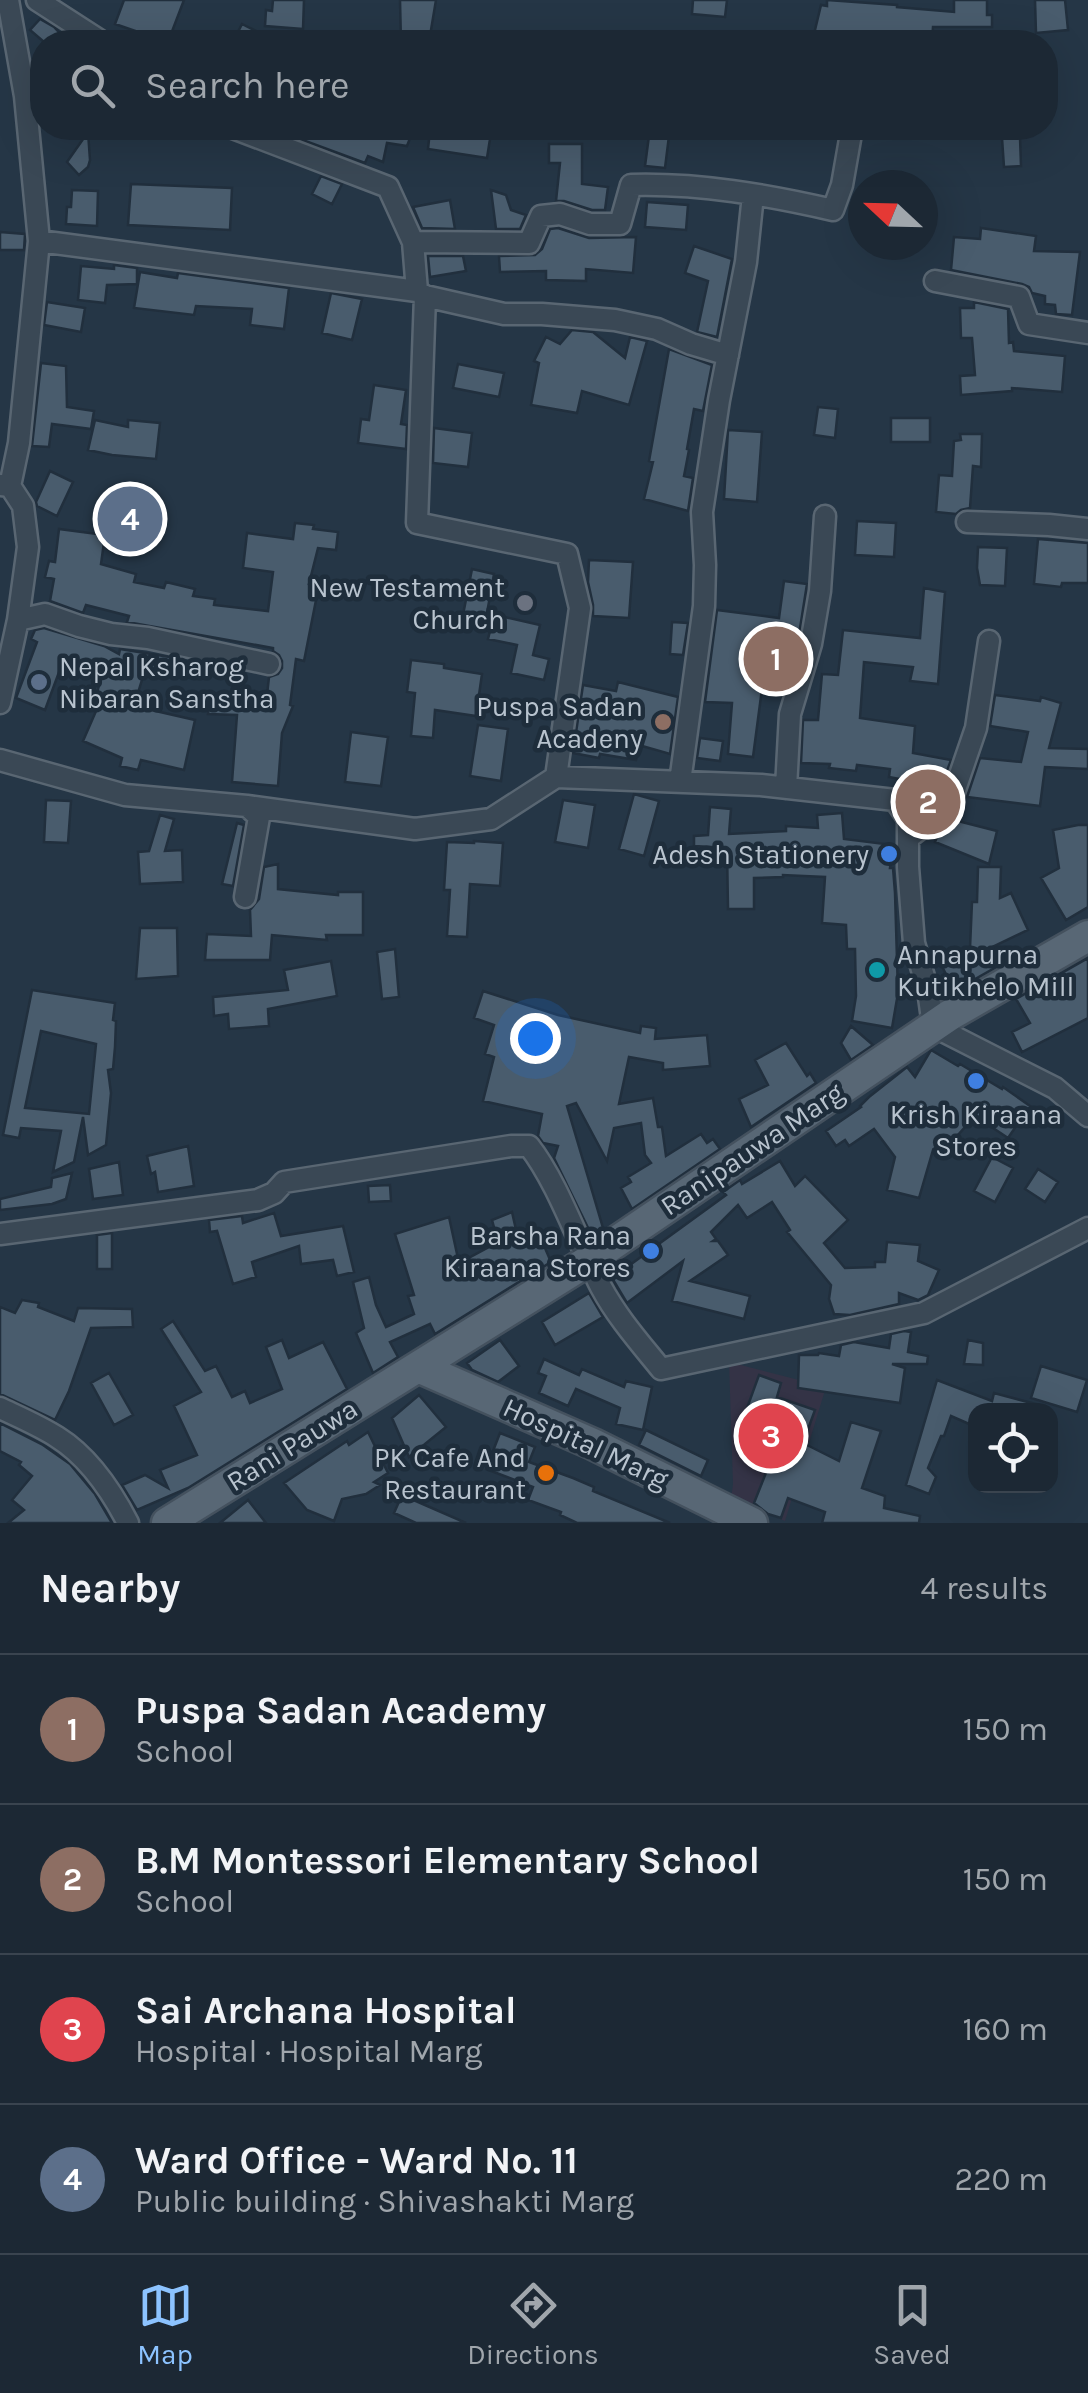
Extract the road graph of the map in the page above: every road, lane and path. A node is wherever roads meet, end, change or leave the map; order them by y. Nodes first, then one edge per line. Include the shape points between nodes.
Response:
1 (8, 0) edge
2 (37, 0) edge
3 (83, 30) edge
4 (9, 59) edge
5 (265, 140) edge
6 (850, 140) edge
7 (753, 194) junction
8 (39, 241) junction
9 (413, 242) junction
10 (935, 281) dead end
11 (421, 294) junction
12 (1088, 333) edge
13 (728, 355) junction
14 (5, 486) edge
15 (825, 516) dead end
16 (967, 522) dead end
17 (1088, 529) edge
18 (18, 620) junction
19 (989, 641) dead end
20 (270, 664) dead end
21 (0, 703) edge
22 (0, 760) edge
23 (556, 777) junction
24 (680, 782) junction
25 (786, 788) junction
26 (247, 806) junction
27 (908, 838) junction
28 (245, 897) dead end
29 (1088, 936) edge
30 (933, 1026) junction
31 (1088, 1116) edge
32 (1088, 1228) edge
33 (0, 1234) edge
34 (588, 1261) junction
35 (418, 1367) junction
36 (0, 1408) edge
37 (128, 1523) edge
38 (167, 1523) edge
39 (752, 1523) edge

1 - 4 street
2 - 3 street
4 - 8 street via 30,140
5 - 9 street via 388,187
6 - 7 street via 833,210
7 - 9 street via 631,184 620,224 560,214 541,216 530,242
7 - 13 street
8 - 11 street
8 - 14 street via 18,443
9 - 11 street
10 - 12 street via 1019,297 1029,324
11 - 13 street via 504,314 616,320
11 - 23 street via 417,523 567,554 580,608
13 - 24 street via 702,512 704,606
14 - 18 street via 23,506 28,548
15 - 25 street via 811,644 790,714
16 - 17 street
18 - 20 street via 45,614 110,634
18 - 21 street
19 - 27 street via 976,728 950,807
22 - 26 street via 125,795
23 - 24 street
23 - 26 street via 491,819 415,829
24 - 25 street
25 - 27 street via 895,800 908,819
26 - 28 street via 259,817
27 - 30 street via 914,943
29 - 30 main road, Ranipauwa Marg
30 - 31 street via 1055,1088
30 - 34 main road, Ranipauwa Marg
32 - 34 street via 924,1313 662,1370 618,1316
33 - 34 street via 258,1200 284,1182 529,1146
34 - 35 main road, Ranipauwa Marg
35 - 38 main road, Rani Pauwa
35 - 39 main road, Hospital Marg
36 - 37 street via 83,1458

